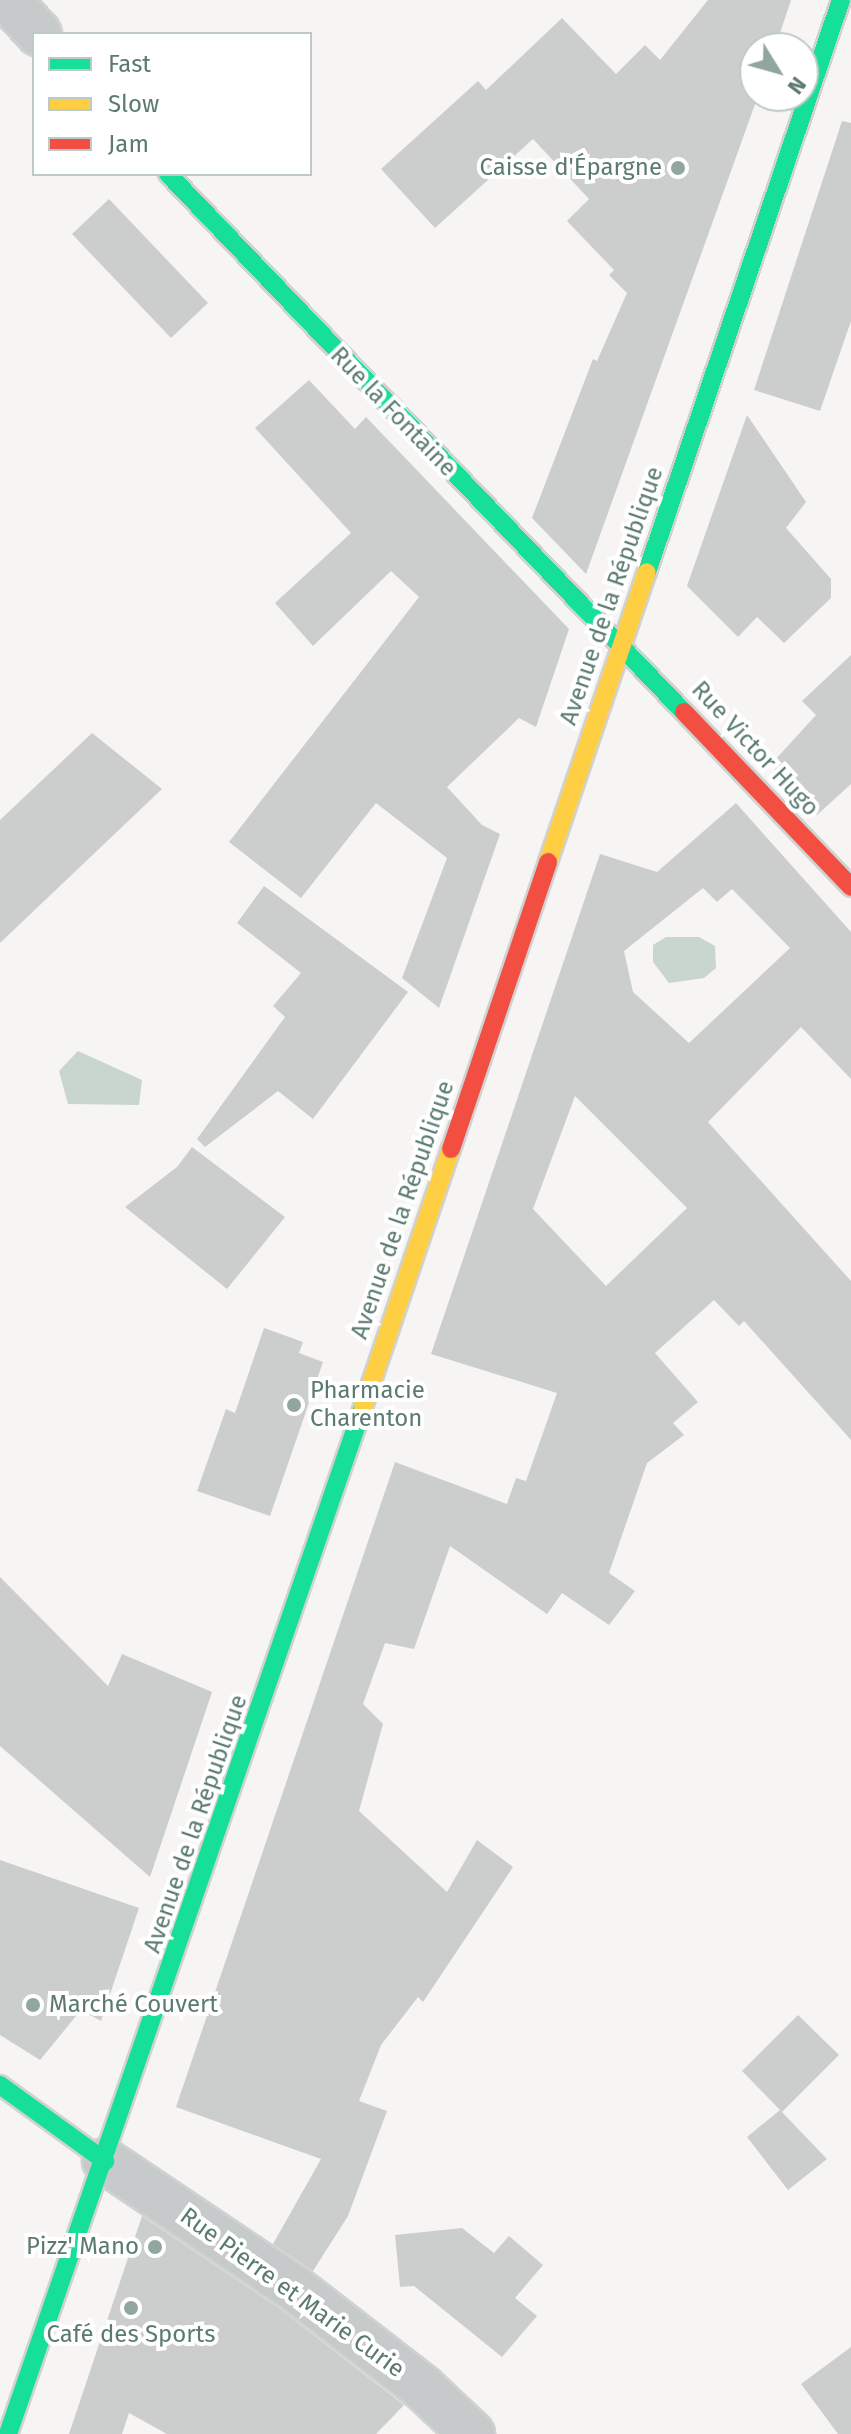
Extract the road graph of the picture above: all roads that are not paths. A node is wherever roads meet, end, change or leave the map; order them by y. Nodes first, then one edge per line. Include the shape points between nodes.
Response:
1 (8, 0) edge
2 (841, 0) edge
3 (37, 32) edge
4 (170, 176) edge
5 (621, 647) junction
6 (851, 887) edge
7 (0, 2085) edge
8 (105, 2161) junction
9 (8, 2434) edge
10 (472, 2434) edge

1 - 3 street
2 - 5 main road, Avenue de la République
4 - 5 main road, Rue la Fontaine
5 - 6 main road, Rue Victor Hugo
5 - 8 main road, Avenue de la République
7 - 8 main road
8 - 9 main road, Avenue de la République
8 - 10 street, Rue Pierre et Marie Curie via 294,2288

